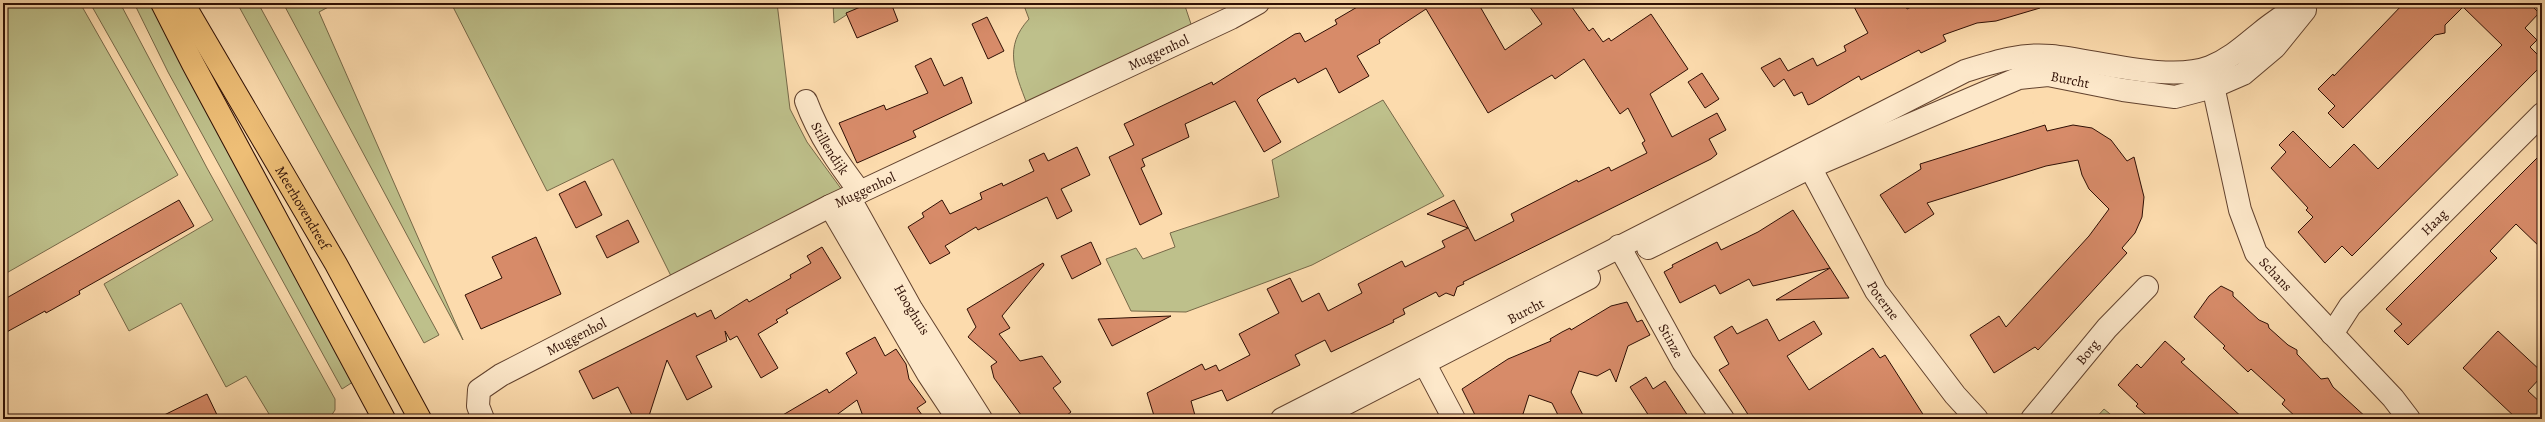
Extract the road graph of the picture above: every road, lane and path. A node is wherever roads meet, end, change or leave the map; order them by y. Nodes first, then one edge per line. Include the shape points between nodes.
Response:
1 (162, 3) edge
2 (183, 3) edge
3 (1258, 3) edge
4 (2302, 3) edge
5 (2311, 3) edge
6 (2211, 77) junction
7 (806, 101) dead end
8 (2542, 114) edge
9 (1806, 160) junction
10 (846, 198) junction
11 (1624, 252) junction
12 (2147, 287) dead end
13 (2332, 334) junction
14 (1421, 356) junction
15 (969, 417) edge
16 (416, 418) edge
17 (384, 419) edge
18 (483, 419) edge
19 (1282, 419) edge
20 (1315, 419) edge
21 (1454, 419) edge
22 (1723, 419) edge
23 (1977, 419) edge
24 (2032, 419) edge
25 (2409, 419) edge

1 - 17 main road, Meerhovendreef via 196,71
2 - 16 main road, Meerhovendreef via 336,264
3 - 10 street, Muggenhol via 1231,18
4 - 6 street, Burcht via 2261,32
5 - 6 street, Burcht via 2274,47 2243,74
6 - 9 street, Burcht via 2175,97 2048,75 2019,78
6 - 13 street, Schans via 2240,210 2256,253
7 - 10 street, Stillendijk via 817,129 832,155
8 - 13 street, Haag via 2350,306
9 - 11 street, Burcht
9 - 23 street, Poterne via 1876,291 1955,396
10 - 15 street, Hooghuis via 912,310
10 - 18 street, Muggenhol via 501,375 479,390 478,406
11 - 14 street, Burcht
11 - 22 street, Stinze via 1683,362
12 - 24 street, Borg via 2107,328
13 - 25 street, Schans via 2393,398
14 - 19 street, Burcht
14 - 20 street, Burcht
14 - 21 street

